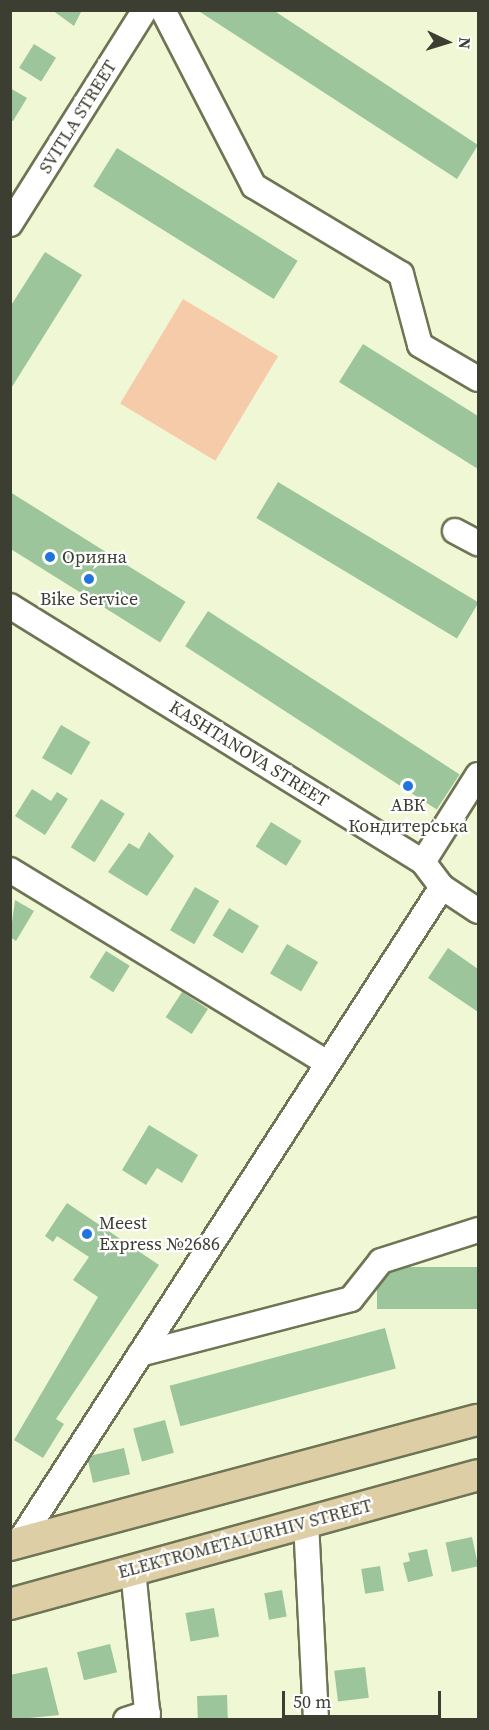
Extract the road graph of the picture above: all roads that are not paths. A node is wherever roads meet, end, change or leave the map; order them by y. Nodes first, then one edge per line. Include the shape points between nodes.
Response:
1 (145, 10) edge
2 (163, 10) edge
3 (10, 224) edge
4 (478, 379) edge
5 (455, 531) dead end
6 (478, 543) edge
7 (10, 606) edge
8 (478, 775) edge
9 (423, 862) junction
10 (10, 870) edge
11 (442, 886) junction
12 (478, 911) edge
13 (327, 1063) junction
14 (478, 1230) edge
15 (140, 1354) junction
16 (478, 1420) edge
17 (478, 1474) edge
18 (306, 1522) junction
19 (15, 1544) edge
20 (133, 1570) junction
21 (10, 1604) edge
22 (141, 1717) edge
23 (316, 1719) edge

1 - 3 street, SVITLA STREET
2 - 4 street via 254,186 401,274 420,345
5 - 6 street
7 - 9 street, KASHTANOVA STREET
8 - 9 street
9 - 11 street, KASHTANOVA STREET
10 - 13 street
11 - 12 street, KASHTANOVA STREET
11 - 13 street
13 - 15 street
14 - 15 street via 381,1261 351,1299
15 - 19 street
16 - 19 main road
17 - 18 main road, ELEKTROMETALURHIV STREET
18 - 20 main road, ELEKTROMETALURHIV STREET
18 - 23 street
20 - 21 main road, ELEKTROMETALURHIV STREET
20 - 22 street

